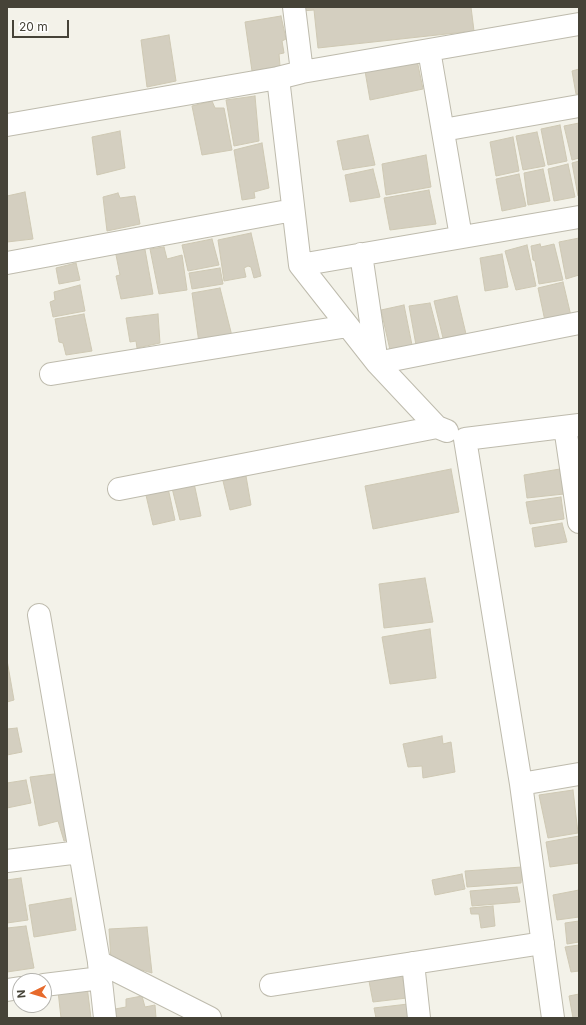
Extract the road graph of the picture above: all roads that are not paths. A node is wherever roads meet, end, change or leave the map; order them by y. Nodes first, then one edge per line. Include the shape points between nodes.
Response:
1 (294, 7) edge
2 (579, 24) edge
3 (429, 50) junction
4 (302, 72) junction
5 (278, 78) junction
6 (579, 106) edge
7 (7, 125) edge
8 (443, 130) junction
9 (293, 210) junction
10 (579, 217) edge
11 (461, 237) junction
12 (361, 254) junction
13 (7, 263) edge
14 (300, 265) junction
15 (579, 323) edge
16 (348, 326) junction
17 (377, 363) junction
18 (51, 374) dead end
19 (572, 426) edge
20 (437, 427) junction
21 (465, 439) junction
22 (119, 489) dead end
23 (579, 519) edge
24 (39, 615) dead end
25 (579, 774) edge
26 (521, 784) junction
27 (80, 852) junction
28 (7, 861) edge
29 (543, 943) junction
30 (413, 963) junction
31 (100, 970) junction
32 (52, 983) edge
33 (271, 985) dead end
34 (105, 1018) edge
35 (210, 1018) edge
36 (419, 1018) edge
37 (553, 1018) edge

1 - 4 street
2 - 3 street
3 - 4 street
3 - 8 street
4 - 5 street
5 - 7 street
5 - 9 street
6 - 8 street
8 - 11 street
9 - 13 street
9 - 14 street
10 - 11 street
11 - 12 street
12 - 14 street
12 - 17 street
14 - 16 street
15 - 17 street
16 - 17 street
16 - 18 street
17 - 20 street
19 - 21 street
19 - 23 street
20 - 21 street
20 - 22 street
21 - 26 street
24 - 27 street
25 - 26 street
26 - 29 street
27 - 28 street
27 - 31 street
29 - 30 street
29 - 37 street
30 - 33 street
30 - 36 street
31 - 32 street
31 - 34 street
31 - 35 street

